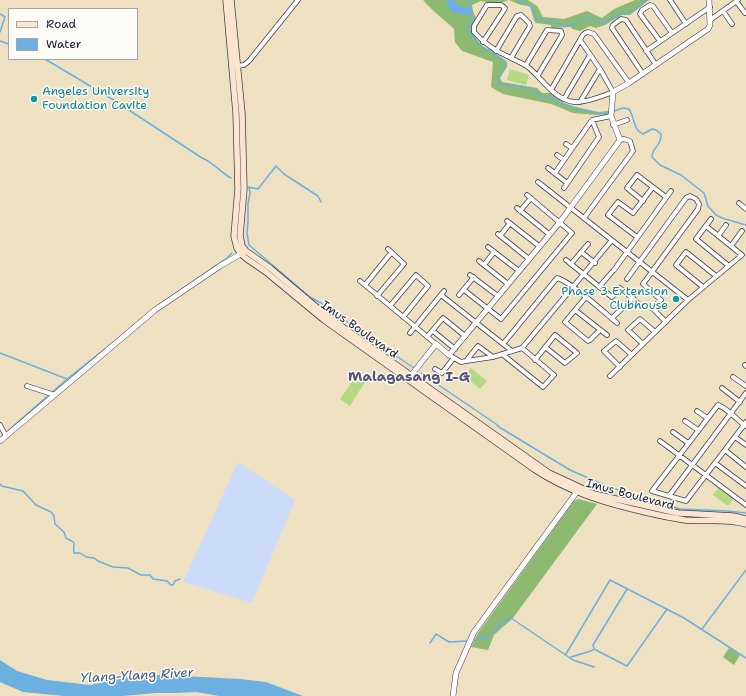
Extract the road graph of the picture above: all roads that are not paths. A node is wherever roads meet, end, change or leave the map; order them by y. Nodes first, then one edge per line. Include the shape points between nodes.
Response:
1 (226, 0) edge
2 (231, 0) edge
3 (298, 0) edge
4 (670, 0) edge
5 (709, 0) edge
6 (737, 1) edge
7 (710, 7) junction
8 (723, 11) junction
9 (745, 13) edge
10 (710, 20) junction
11 (686, 24) junction
12 (732, 24) dead end
13 (672, 33) junction
14 (580, 40) junction
15 (660, 41) junction
16 (483, 42) junction
17 (496, 51) junction
18 (646, 51) junction
19 (590, 55) junction
20 (511, 58) junction
21 (526, 65) junction
22 (656, 65) junction
23 (235, 66) junction
24 (600, 69) junction
25 (643, 74) junction
26 (538, 75) junction
27 (629, 83) junction
28 (551, 90) junction
29 (613, 92) junction
30 (564, 99) junction
31 (580, 102) junction
32 (611, 113) junction
33 (592, 120) junction
34 (627, 120) dead end
35 (613, 125) junction
36 (620, 140) junction
37 (566, 144) dead end
38 (572, 148) junction
39 (557, 156) dead end
40 (564, 160) junction
41 (548, 168) dead end
42 (555, 173) junction
43 (538, 182) dead end
44 (567, 183) junction
45 (653, 187) junction
46 (564, 188) dead end
47 (671, 191) dead end
48 (666, 197) junction
49 (643, 201) junction
50 (739, 204) dead end
51 (571, 208) junction
52 (746, 209) edge
53 (584, 218) junction
54 (711, 219) dead end
55 (560, 222) junction
56 (726, 225) dead end
57 (706, 226) junction
58 (742, 231) dead end
59 (549, 234) junction
60 (718, 236) junction
61 (637, 237) junction
62 (612, 240) junction
63 (588, 244) dead end
64 (539, 246) junction
65 (731, 246) junction
66 (488, 247) dead end
67 (243, 252) junction
68 (494, 252) junction
69 (581, 252) junction
70 (626, 252) junction
71 (529, 259) junction
72 (566, 260) dead end
73 (479, 261) dead end
74 (639, 261) junction
75 (594, 262) junction
76 (571, 264) junction
77 (484, 265) junction
78 (729, 266) junction
79 (519, 271) junction
80 (652, 272) junction
81 (584, 274) junction
82 (716, 276) junction
83 (627, 279) dead end
84 (360, 281) dead end
85 (508, 284) junction
86 (365, 286) junction
87 (572, 286) junction
88 (599, 287) junction
89 (703, 288) junction
90 (464, 290) junction
91 (444, 291) dead end
92 (440, 295) junction
93 (459, 295) dead end
94 (377, 296) junction
95 (498, 296) junction
96 (586, 297) junction
97 (633, 298) junction
98 (688, 300) junction
99 (638, 303) dead end
100 (390, 306) junction
101 (488, 309) junction
102 (575, 310) junction
103 (403, 317) junction
104 (612, 318) junction
105 (617, 322) dead end
106 (666, 322) junction
107 (476, 323) junction
108 (415, 327) junction
109 (600, 330) junction
110 (433, 331) junction
111 (655, 332) junction
112 (410, 333) dead end
113 (607, 335) dead end
114 (465, 336) junction
115 (427, 337) junction
116 (436, 344) junction
117 (503, 344) junction
118 (643, 344) junction
119 (545, 347) junction
120 (522, 348) junction
121 (455, 349) junction
122 (512, 351) junction
123 (502, 354) junction
124 (632, 355) junction
125 (451, 357) junction
126 (493, 357) junction
127 (535, 360) junction
128 (466, 361) junction
129 (620, 366) junction
130 (435, 368) dead end
131 (610, 376) dead end
132 (410, 377) junction
133 (733, 377) dead end
134 (27, 386) dead end
135 (746, 386) edge
136 (722, 388) dead end
137 (746, 394) edge
138 (55, 395) junction
139 (740, 402) junction
140 (697, 411) dead end
141 (730, 414) junction
142 (707, 418) junction
143 (685, 421) dead end
144 (745, 424) edge
145 (0, 425) edge
146 (698, 430) junction
147 (673, 432) dead end
148 (6, 436) junction
149 (735, 437) junction
150 (0, 441) edge
151 (660, 441) dead end
152 (688, 443) junction
153 (746, 445) edge
154 (725, 450) junction
155 (678, 455) junction
156 (715, 463) junction
157 (692, 465) junction
158 (746, 467) edge
159 (706, 476) junction
160 (746, 486) edge
161 (578, 490) junction
162 (669, 496) junction
163 (745, 504) edge
164 (746, 519) edge
165 (746, 524) edge
166 (453, 696) edge

1 - 23 main road
2 - 23 main road
3 - 23 street via 249,61
4 - 11 street
5 - 7 street
6 - 8 street
6 - 9 street
7 - 10 street
7 - 11 street
8 - 10 street
8 - 12 street
10 - 22 street via 705,32
11 - 13 street
13 - 15 street
13 - 15 street via 653,6 642,10 640,14
14 - 19 street
14 - 27 street via 586,32 594,34
14 - 28 street
15 - 18 street
16 - 16 street via 504,10 504,7 485,7 473,28
16 - 17 street
17 - 20 street
17 - 20 street via 520,15 530,26
18 - 22 street
18 - 25 street via 625,19 612,26
19 - 24 street
19 - 30 street
20 - 21 street
21 - 26 street
21 - 26 street via 547,30 561,31 562,35
22 - 25 street
23 - 67 main road via 238,189 234,236 237,248
24 - 29 street
24 - 31 street
25 - 27 street
26 - 28 street
27 - 29 street
28 - 30 street
29 - 31 street
29 - 32 street
30 - 31 street
32 - 33 street
32 - 35 street
33 - 38 street
33 - 44 street via 599,137
34 - 35 street
35 - 36 street
36 - 51 street
36 - 53 street via 630,141 633,151
37 - 38 street
38 - 40 street
39 - 40 street
40 - 42 street
41 - 42 street
42 - 44 street
43 - 51 street
44 - 46 street
45 - 48 street
45 - 49 street
45 - 49 street via 637,175 627,188
47 - 48 street
48 - 61 street
49 - 61 street via 633,213 618,202 608,215
50 - 52 street
51 - 53 street
51 - 55 street
53 - 62 street
54 - 57 street
55 - 59 street
55 - 59 street via 529,197 518,210
55 - 101 street via 572,233 511,307 501,319
56 - 60 street
57 - 60 street
57 - 78 street via 696,239
58 - 65 street
59 - 64 street
60 - 65 street
61 - 70 street
62 - 70 street
62 - 75 street
63 - 69 street
64 - 71 street
64 - 71 street via 509,222 499,235
65 - 78 street via 742,255
66 - 68 street
67 - 132 main road, Imus Boulevard via 247,260 266,272 324,320
67 - 138 street via 155,310
68 - 77 street
68 - 79 street
69 - 75 street
69 - 76 street
70 - 74 street
70 - 88 street
71 - 79 street
72 - 76 street
73 - 77 street
74 - 80 street
74 - 80 street via 686,198 690,196 696,199 698,209
74 - 83 street
75 - 81 street
76 - 81 street
77 - 85 street
78 - 82 street
79 - 85 street
80 - 98 street
80 - 106 street via 643,284 661,300 652,308
81 - 87 street
81 - 88 street
82 - 89 street
82 - 89 street via 686,252 676,265
84 - 86 street
85 - 95 street
86 - 94 street
86 - 94 street via 390,251 404,264
87 - 96 street
87 - 117 street via 562,279 555,279
87 - 120 street
88 - 97 street via 612,297 620,288
89 - 98 street
90 - 93 street
90 - 95 street via 472,276
90 - 101 street
91 - 92 street
92 - 107 street
92 - 108 street
94 - 100 street
95 - 101 street
96 - 102 street
96 - 104 street
97 - 99 street
97 - 104 street
98 - 106 street
100 - 103 street
100 - 103 street via 416,275 428,286
101 - 107 street
102 - 109 street
102 - 109 street via 565,322 586,340 590,340
103 - 108 street
104 - 105 street
106 - 111 street
107 - 114 street
107 - 117 street
108 - 112 street
108 - 115 street
109 - 113 street
110 - 114 street via 443,318
110 - 115 street
110 - 121 street
111 - 118 street
111 - 118 street via 640,319 628,330
114 - 121 street
115 - 116 street
116 - 125 street
116 - 132 street
117 - 122 street
118 - 124 street
119 - 119 street via 565,364 577,353 555,335
119 - 127 street
120 - 122 street
120 - 127 street
121 - 125 street
122 - 123 street
123 - 126 street
123 - 127 street via 543,387 554,375
124 - 129 street
124 - 129 street via 616,341 604,352
125 - 128 street via 461,362
125 - 130 street via 442,373
126 - 128 street
126 - 128 street via 478,346
129 - 131 street
132 - 161 main road, Imus Boulevard via 540,473
133 - 135 street
134 - 138 street
136 - 139 street
137 - 139 street
138 - 148 street
139 - 141 street
140 - 142 street
141 - 142 street via 718,405
141 - 144 street
141 - 157 street
142 - 146 street
143 - 146 street
144 - 149 street
145 - 148 street
146 - 152 street
147 - 152 street
148 - 150 street
149 - 153 street
149 - 154 street
151 - 155 street
152 - 155 street
154 - 156 street
154 - 158 street
155 - 157 street
155 - 162 street via 652,491
156 - 159 street
156 - 160 street
157 - 159 street
157 - 162 street
159 - 162 street via 686,501
159 - 163 street
161 - 164 main road, Imus Boulevard via 678,513
161 - 165 main road, Imus Boulevard via 592,498 676,518
161 - 166 street via 474,632 456,673

